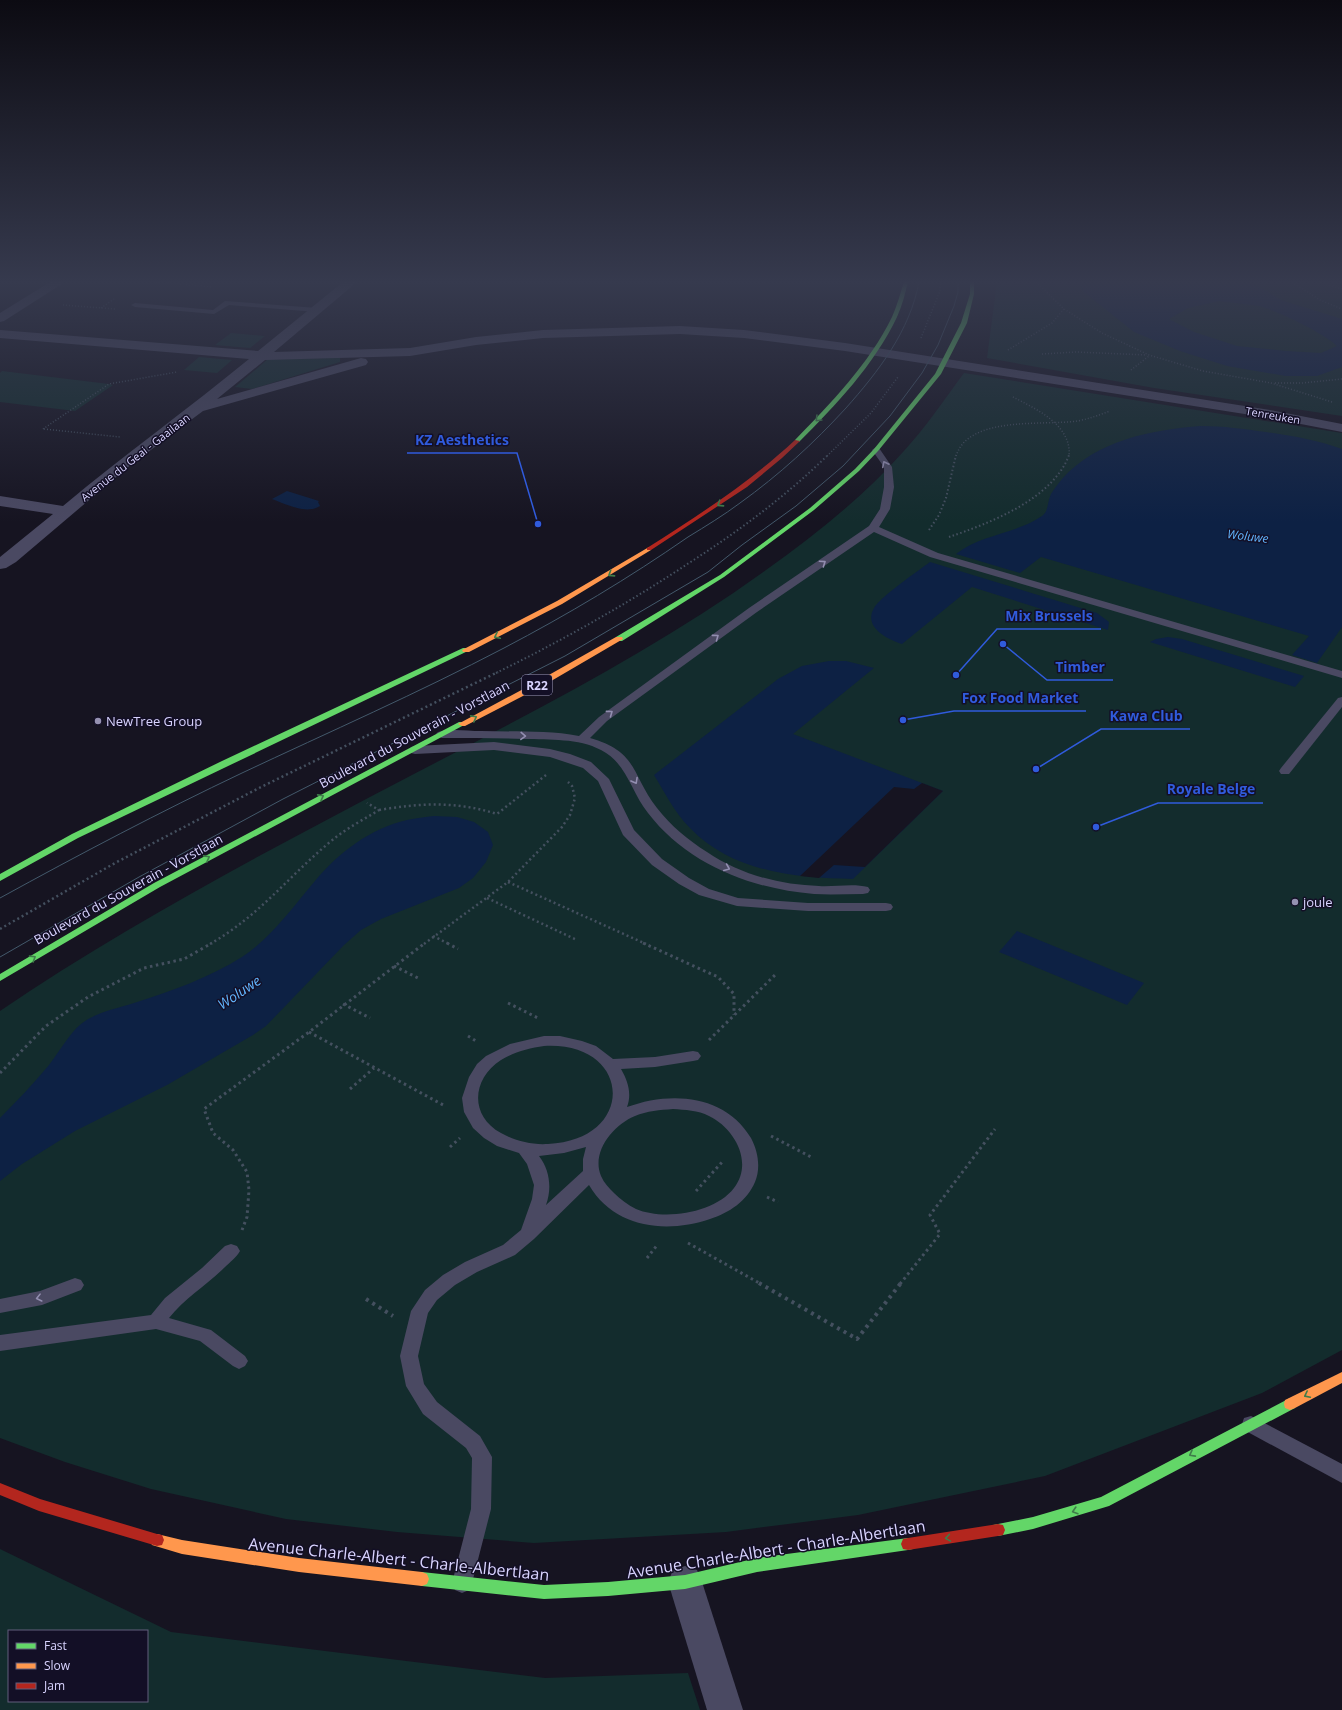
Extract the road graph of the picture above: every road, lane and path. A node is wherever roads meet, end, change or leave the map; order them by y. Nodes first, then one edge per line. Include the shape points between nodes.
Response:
1 (254, 362) edge
2 (363, 362) edge
3 (867, 362) edge
4 (944, 362) joint
5 (1172, 362) edge
6 (180, 371) dead end
7 (1342, 379) edge
8 (1271, 383) junction
9 (1012, 396) dead end
10 (1333, 403) dead end
11 (1115, 409) dead end
12 (195, 410) junction
13 (1056, 423) junction
14 (1342, 428) edge
15 (122, 437) dead end
16 (876, 450) junction
17 (0, 501) edge
18 (67, 511) junction
19 (873, 528) junction
20 (910, 544) junction
21 (922, 549) junction
22 (0, 564) edge
23 (1342, 675) edge
24 (1342, 700) edge
25 (442, 734) junction
26 (582, 740) junction
27 (413, 750) junction
28 (551, 771) dead end
29 (1285, 771) dead end
30 (564, 778) dead end
31 (364, 801) dead end
32 (379, 810) junction
33 (0, 878) edge
34 (508, 882) junction
35 (863, 890) dead end
36 (487, 898) junction
37 (886, 907) dead end
38 (433, 936) junction
39 (577, 940) dead end
40 (458, 949) dead end
41 (394, 966) junction
42 (0, 978) edge
43 (420, 979) dead end
44 (343, 1004) junction
45 (734, 1015) dead end
46 (370, 1018) dead end
47 (309, 1032) junction
48 (693, 1056) dead end
49 (610, 1064) junction
50 (370, 1065) dead end
51 (374, 1068) dead end
52 (0, 1073) edge
53 (350, 1089) dead end
54 (606, 1127) junction
55 (995, 1129) dead end
56 (744, 1138) junction
57 (525, 1149) junction
58 (591, 1174) junction
59 (668, 1222) junction
60 (528, 1234) junction
61 (231, 1251) joint
62 (75, 1285) dead end
63 (0, 1306) edge
64 (820, 1316) dead end
65 (156, 1322) junction
66 (0, 1343) edge
67 (239, 1361) dead end
68 (1342, 1377) edge
69 (1251, 1424) junction
70 (1342, 1474) edge
71 (0, 1489) edge
72 (685, 1582) junction
73 (462, 1583) junction
74 (725, 1710) edge

1 - 12 street, Avenue du Geai - Gaailaan
2 - 12 street
3 -> 33 main road via 830,408 782,456 736,493 606,577 512,629 225,763 75,836
4 - 14 street, Tenreuken via 1270,414
4 - 16 main road, Boulevard du Souverain - Vorstlaan / R22 via 935,379
5 - 8 path via 1203,371
6 - 15 path via 109,384 43,429
7 - 8 path
8 - 10 path
9 - 13 path via 1042,412
11 - 13 path via 1079,421
12 - 18 street, Avenue du Geai - Gaailaan via 123,464
13 - 20 path via 996,428 967,440 959,448 954,459 950,486 940,516 929,531
13 - 21 path via 1070,445 1069,456 1044,491 1014,509
19 -> 16 lane via 885,509 889,487 888,467
25 -> 16 main road, Boulevard du Souverain - Vorstlaan / R22 via 580,662 722,576 812,509
17 - 18 street
18 - 22 street, Avenue du Geai - Gaailaan
19 - 20 lane
26 -> 19 lane via 603,719 753,610
20 - 21 lane
21 - 23 lane via 934,555
24 - 29 lane
25 -> 26 lane via 558,736
25 - 27 main road, Boulevard du Souverain - Vorstlaan / R22
26 -> 35 lane via 620,756 650,808 668,829 711,862 744,876 778,885 814,890
27 - 37 lane via 494,746 550,753 587,765 604,779 628,832 657,862 704,892 737,902 808,907
42 -> 27 main road, Boulevard du Souverain - Vorstlaan / R22 via 157,885
28 - 32 path via 497,814 468,806 442,803
30 - 34 path via 572,786 575,798 570,815 562,827
31 - 32 path
32 - 52 path via 331,840 268,902 230,933 184,958 144,968 88,997 46,1026
34 - 36 path
34 - 45 path via 718,977 734,994
36 - 38 path
36 - 39 path
38 - 40 path
38 - 41 path
41 - 43 path
41 - 44 path
44 - 46 path
44 - 47 path
47 - 50 path
47 - 61 path via 204,1109 213,1133 233,1150 247,1172 247,1216
48 - 49 lane via 655,1062
49 - 54 lane via 621,1082 622,1097 617,1112
49 - 57 lane via 585,1047 566,1042 544,1041 524,1044 489,1062 477,1075 470,1090 470,1106 476,1120 487,1133 504,1143
51 - 53 path
54 - 56 lane via 632,1110 674,1103 715,1112 732,1123
54 - 57 lane via 590,1138 570,1146 547,1150
54 - 58 lane via 593,1150
55 - 64 path via 930,1215 940,1234 857,1339
56 - 59 path
56 - 59 lane via 750,1153 750,1170 744,1187 736,1196 714,1213 692,1220
57 - 60 lane via 535,1162 542,1185
58 - 59 lane via 607,1199 624,1210 645,1219
58 - 60 lane
60 - 73 lane via 509,1250 449,1280 431,1295 420,1311 409,1356 415,1386 430,1408 473,1442 482,1457 481,1509
61 - 65 lane via 171,1303
62 -> 63 lane via 42,1298
65 - 66 lane
65 - 67 lane via 205,1335
68 -> 69 main road, Avenue Charle-Albert - Charle-Albertlaan
69 - 70 lane
69 -> 72 main road, Avenue Charle-Albert - Charle-Albertlaan via 1104,1502 1032,1523 863,1551 757,1565
71 - 73 main road, Avenue Charle-Albert - Charle-Albertlaan via 39,1505 182,1547 299,1565
72 - 73 main road, Avenue Charle-Albert - Charle-Albertlaan via 544,1592
72 - 74 street

